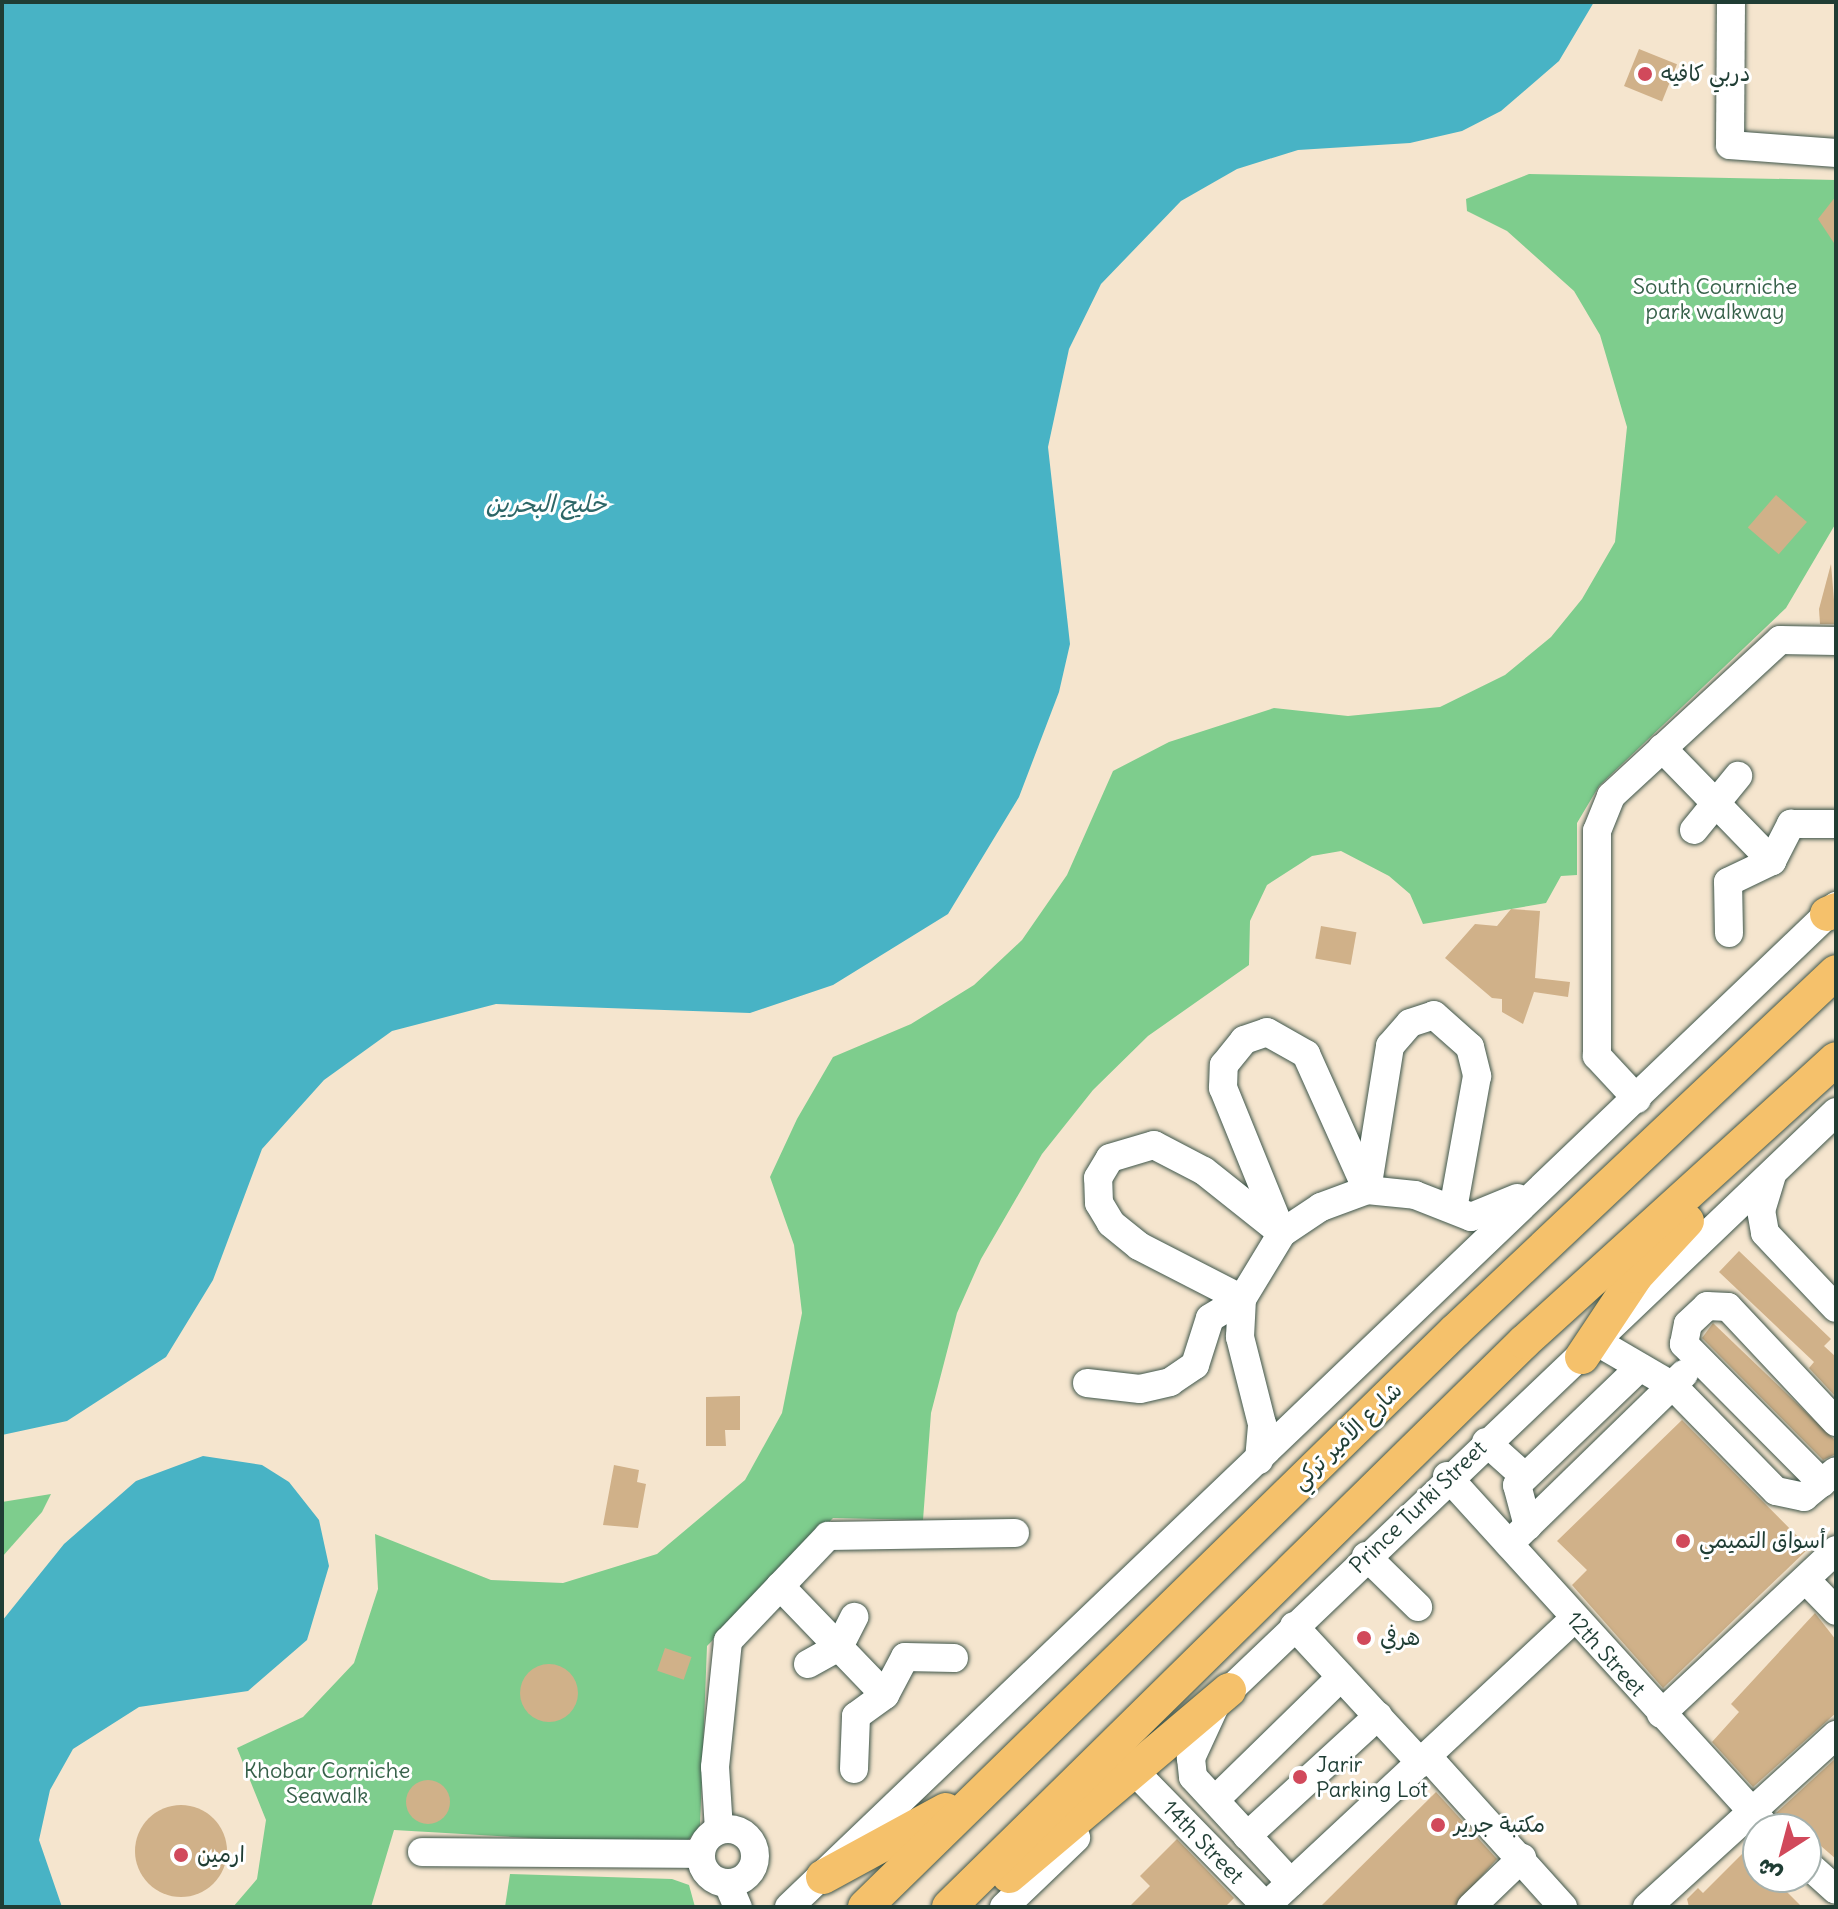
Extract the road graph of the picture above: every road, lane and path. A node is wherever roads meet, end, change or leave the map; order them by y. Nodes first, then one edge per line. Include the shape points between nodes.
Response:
1 (1731, 2) edge
2 (1836, 153) edge
3 (1836, 641) edge
4 (1662, 748) junction
5 (1738, 776) dead end
6 (1719, 809) junction
7 (1836, 824) edge
8 (1694, 830) dead end
9 (1772, 861) junction
10 (1833, 910) edge
11 (1729, 933) dead end
12 (1836, 972) edge
13 (1836, 1060) edge
14 (1637, 1099) junction
15 (1836, 1112) edge
16 (1773, 1170) junction
17 (1552, 1178) junction
18 (1367, 1190) junction
19 (1453, 1209) junction
20 (1282, 1233) junction
21 (1242, 1299) junction
22 (1836, 1308) edge
23 (1590, 1350) junction
24 (1698, 1359) junction
25 (1640, 1367) junction
26 (1087, 1383) dead end
27 (1673, 1386) junction
28 (1836, 1422) edge
29 (1486, 1442) junction
30 (1259, 1460) junction
31 (1447, 1476) junction
32 (1524, 1476) junction
33 (1829, 1477) edge
34 (1015, 1533) dead end
35 (1518, 1535) junction
36 (1836, 1550) edge
37 (1366, 1556) junction
38 (1806, 1580) junction
39 (780, 1586) junction
40 (1418, 1607) dead end
41 (1836, 1611) edge
42 (854, 1617) dead end
43 (1574, 1619) junction
44 (1294, 1626) junction
45 (839, 1647) junction
46 (954, 1658) dead end
47 (808, 1664) dead end
48 (1341, 1677) junction
49 (885, 1695) junction
50 (1223, 1696) junction
51 (1661, 1714) junction
52 (1378, 1716) junction
53 (1836, 1735) edge
54 (1425, 1760) junction
55 (854, 1769) dead end
56 (1140, 1777) junction
57 (981, 1791) junction
58 (1215, 1800) junction
59 (1752, 1813) edge
60 (1766, 1813) edge
61 (719, 1830) junction
62 (1742, 1834) edge
63 (1247, 1836) junction
64 (422, 1852) dead end
65 (700, 1854) junction
66 (1522, 1858) junction
67 (823, 1877) junction
68 (1291, 1883) junction
69 (733, 1895) edge
70 (1011, 1905) edge
71 (789, 1907) edge
72 (865, 1907) edge
73 (949, 1907) edge
74 (972, 1907) edge
75 (1266, 1907) edge
76 (1471, 1907) edge
77 (1563, 1907) edge
78 (1647, 1907) edge

1 - 2 street via 1730,145
3 - 4 street via 1780,640
4 - 6 street
4 - 14 street via 1611,796 1597,831 1597,1056
5 - 6 street
6 - 8 street
6 - 9 street
7 - 9 street via 1791,824
9 - 11 street via 1728,882
10 - 14 street
12 - 57 main road, شارع الأمير تركي
13 - 23 main road via 1636,1276
13 - 73 main road via 1524,1342
14 - 17 street
15 - 16 street, Prince Turki Street
16 - 22 street via 1761,1210 1765,1233
16 - 23 street, Prince Turki Street
17 - 19 street via 1489,1215
17 - 30 street
18 - 19 street
18 - 19 street via 1390,1046 1410,1023 1434,1015 1470,1047 1477,1076
18 - 20 street via 1321,1207
18 - 20 street via 1306,1054 1267,1032 1244,1040 1224,1065 1223,1088
20 - 21 street
20 - 21 street via 1204,1171 1154,1145 1110,1158 1098,1178 1099,1203 1111,1223 1139,1246
21 - 26 street via 1210,1318 1195,1365 1170,1382 1140,1389
21 - 30 street via 1240,1337 1262,1424
23 - 25 street
23 - 29 street, Prince Turki Street
24 - 27 street
24 - 28 street via 1684,1344 1688,1324 1707,1306 1728,1307
24 - 33 street
25 - 27 street
25 - 32 street
27 - 33 street via 1776,1491 1804,1497
27 - 35 street
29 - 31 street, Prince Turki Street
29 - 32 street
30 - 67 street
31 - 35 street, 12th Street
31 - 37 street, Prince Turki Street
32 - 35 street via 1514,1497
34 - 39 street via 828,1536
35 - 43 street, 12th Street
36 - 38 street
37 - 40 street
37 - 44 street, Prince Turki Street
38 - 41 street
38 - 51 street
39 - 45 street
39 - 61 street via 728,1641 721,1664
42 - 45 street
43 - 51 street, 12th Street
43 - 54 street
44 - 48 street
44 - 50 street, Prince Turki Street
45 - 47 street
45 - 49 street
46 - 49 street via 905,1657
48 - 52 street
48 - 58 street
49 - 55 street via 856,1716
50 - 56 street, Prince Turki Street
50 - 58 street via 1190,1769
50 - 74 main road
51 - 59 street, 12th Street
52 - 54 street
52 - 63 street
53 - 60 street
54 - 66 street
54 - 68 street
56 - 70 street, Prince Turki Street
56 - 75 street, 14th Street
57 - 67 main road
57 - 72 main road, شارع الأمير تركي
58 - 63 street
61 - 65 street
61 - 69 street via 740,1832 755,1854 751,1871
62 - 78 street
63 - 68 street
64 - 65 street
65 - 69 street via 711,1878
66 - 76 street
66 - 77 street
67 - 71 street
68 - 75 street

